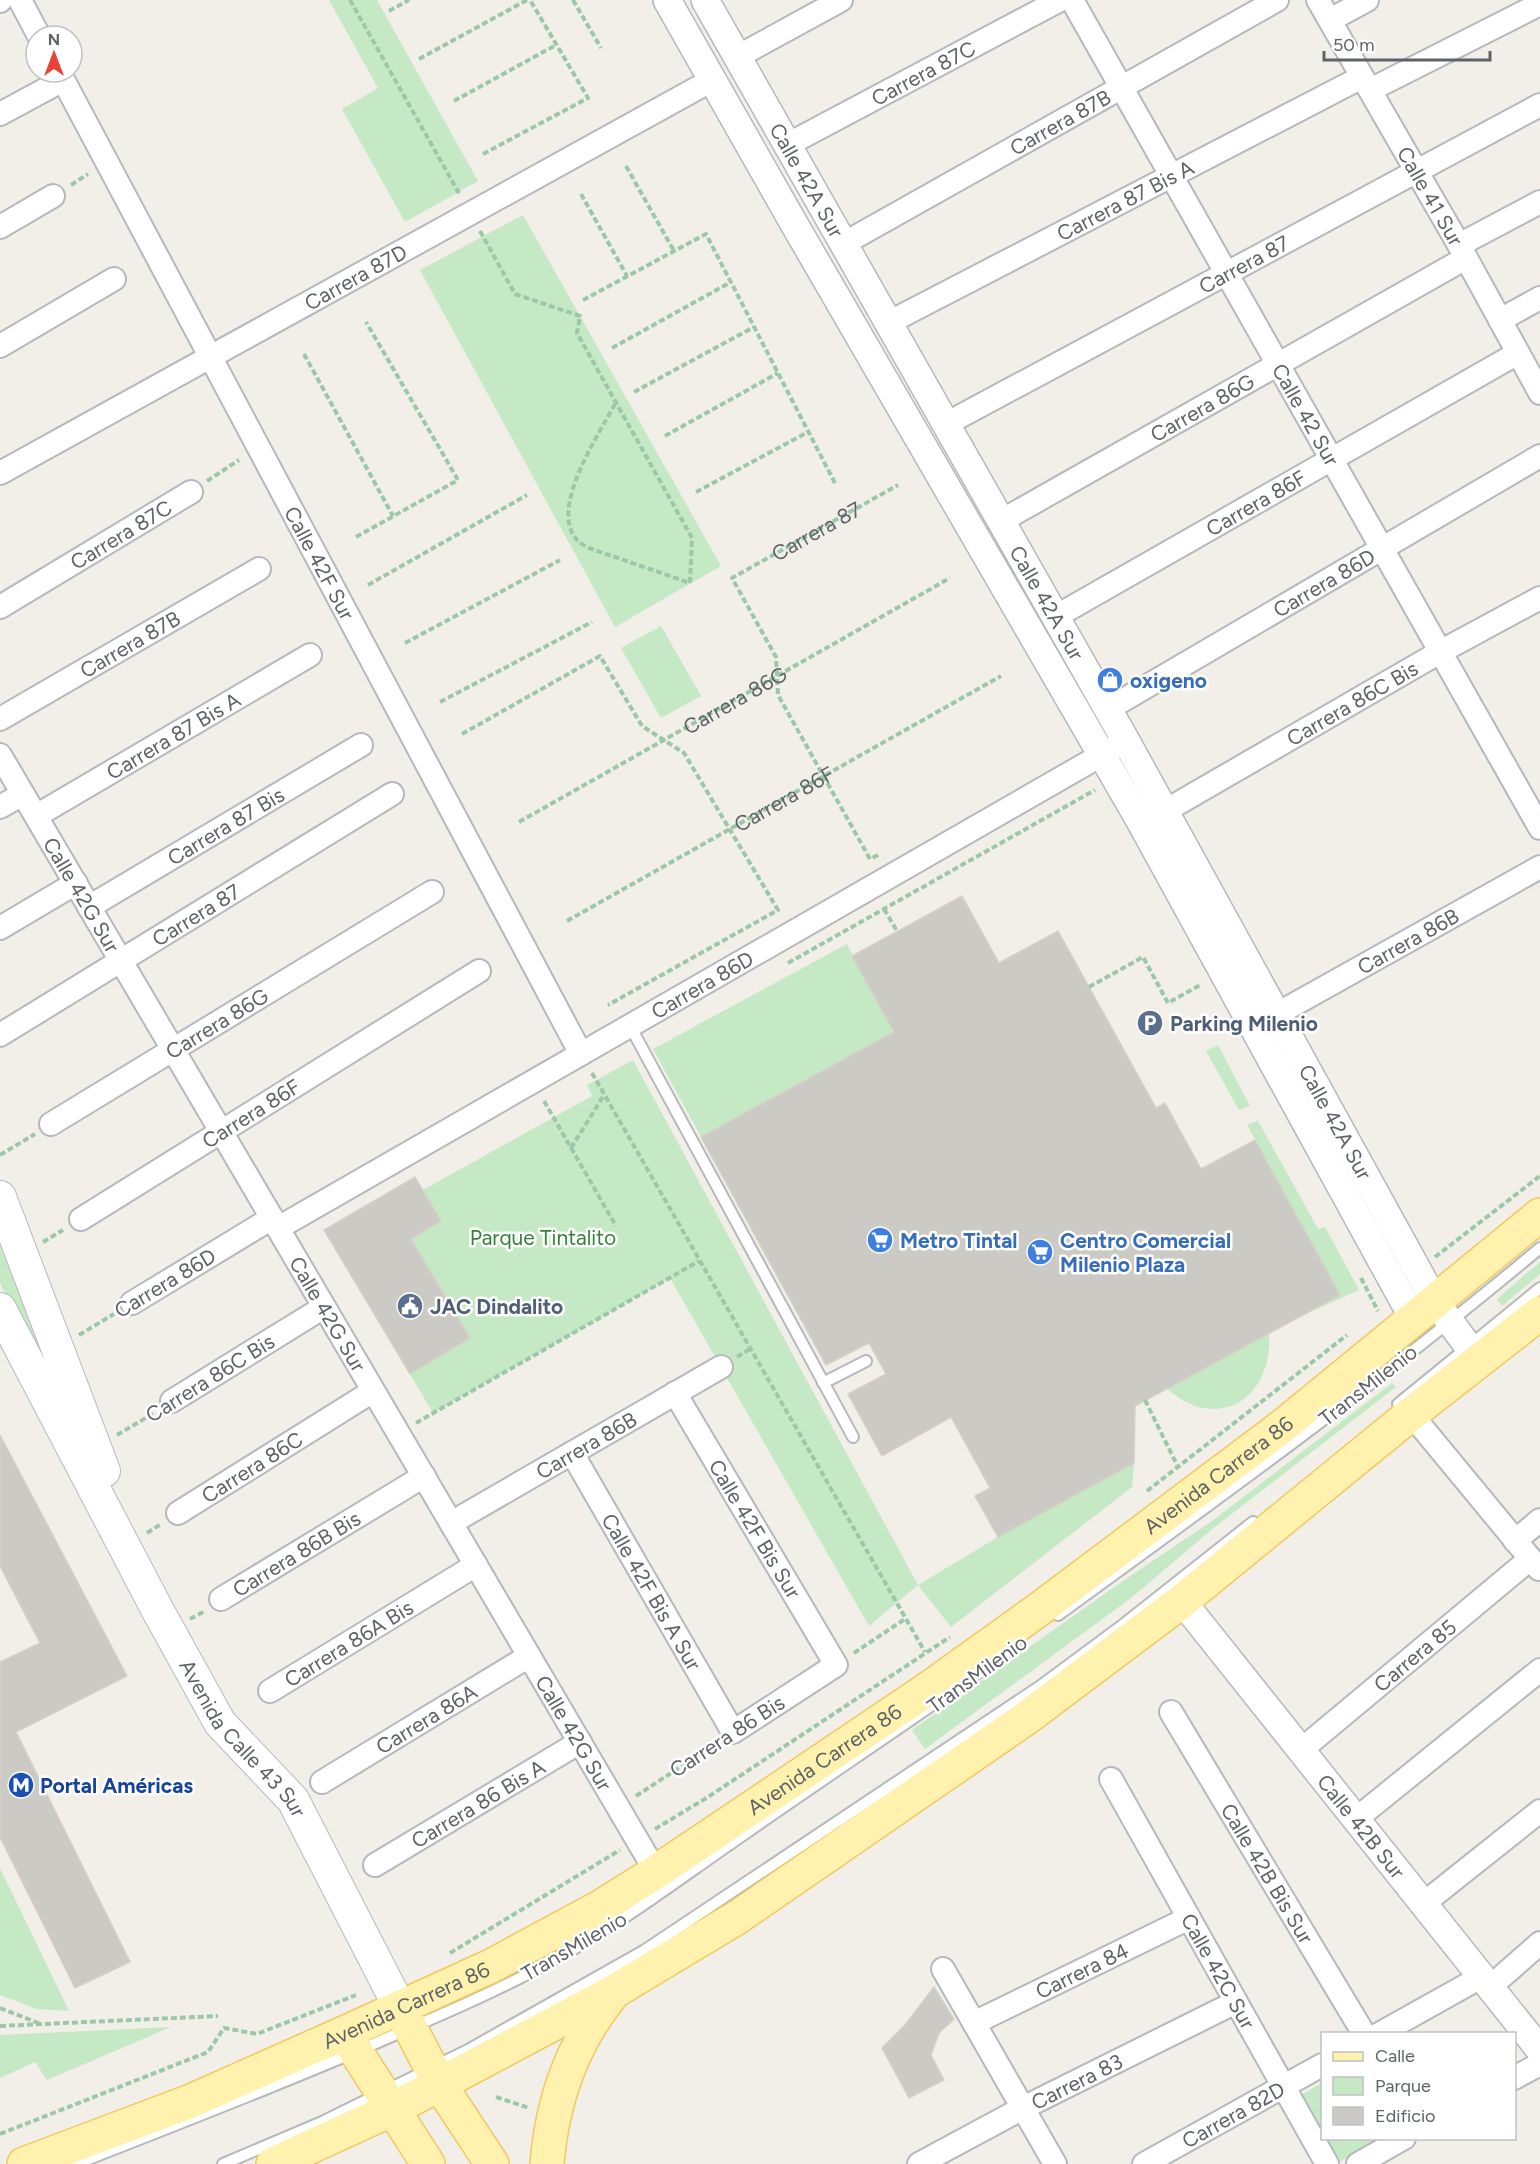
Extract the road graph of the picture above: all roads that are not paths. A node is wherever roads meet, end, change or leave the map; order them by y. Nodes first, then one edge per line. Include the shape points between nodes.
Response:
1 (20, 0) edge
2 (667, 0) edge
3 (705, 0) edge
4 (841, 0) edge
5 (1060, 0) edge
6 (1072, 0) edge
7 (1277, 0) edge
8 (1318, 0) edge
9 (1367, 0) edge
10 (1540, 4) edge
11 (1330, 20) junction
12 (33, 24) edge
13 (737, 57) junction
14 (712, 80) junction
15 (1366, 83) junction
16 (48, 84) edge
17 (65, 84) edge
18 (1121, 88) junction
19 (1540, 105) edge
20 (0, 114) edge
21 (787, 145) junction
22 (1416, 171) junction
23 (1171, 176) junction
24 (53, 196) dead end
25 (1540, 202) edge
26 (0, 227) edge
27 (843, 244) junction
28 (1462, 252) junction
29 (1226, 274) junction
30 (114, 279) dead end
31 (1540, 298) edge
32 (1500, 320) junction
33 (888, 323) junction
34 (0, 346) edge
35 (1518, 353) junction
36 (210, 357) junction
37 (1278, 365) junction
38 (1540, 393) edge
39 (946, 424) junction
40 (1540, 456) edge
41 (1332, 459) junction
42 (0, 473) edge
43 (191, 492) road end
44 (1002, 521) junction
45 (1382, 549) junction
46 (259, 569) dead end
47 (1540, 598) edge
48 (0, 607) edge
49 (1055, 617) junction
50 (1440, 652) junction
51 (310, 655) dead end
52 (1108, 709) junction
53 (0, 719) edge
54 (1126, 741) junction
55 (361, 745) dead end
56 (0, 755) edge
57 (1102, 755) junction
58 (23, 794) junction
59 (392, 794) dead end
60 (0, 807) edge
61 (1165, 811) junction
62 (36, 816) junction
63 (1540, 828) edge
64 (1540, 867) edge
65 (76, 884) junction
66 (432, 892) dead end
67 (89, 907) junction
68 (0, 928) edge
69 (121, 960) junction
70 (479, 971) dead end
71 (1277, 1014) junction
72 (630, 1026) junction
73 (0, 1035) edge
74 (173, 1050) junction
75 (581, 1054) junction
76 (51, 1125) road end
77 (221, 1131) junction
78 (0, 1197) edge
79 (1540, 1215) edge
80 (81, 1219) road end
81 (275, 1222) junction
82 (1540, 1248) edge
83 (1540, 1288) edge
84 (132, 1303) road end
85 (324, 1307) junction
86 (0, 1309) edge
87 (1432, 1313) junction
88 (1540, 1313) edge
89 (1473, 1353) junction
90 (866, 1361) dead end
91 (721, 1367) dead end
92 (823, 1383) junction
93 (374, 1390) junction
94 (675, 1393) junction
95 (172, 1401) road end
96 (1402, 1411) junction
97 (853, 1437) dead end
98 (572, 1453) junction
99 (424, 1476) junction
100 (1265, 1512) dead end
101 (178, 1513) road end
102 (1540, 1520) edge
103 (451, 1523) junction
104 (1515, 1541) junction
105 (476, 1564) junction
106 (1535, 1565) edge
107 (221, 1599) road end
108 (1182, 1601) junction
109 (163, 1620) junction
110 (1049, 1622) dead end
111 (1021, 1642) dead end
112 (529, 1656) junction
113 (836, 1665) joint
114 (1540, 1670) edge
115 (270, 1691) dead end
116 (1171, 1712) dead end
117 (733, 1732) joint
118 (580, 1742) junction
119 (1300, 1750) junction
120 (1111, 1779) dead end
121 (322, 1782) dead end
122 (1540, 1810) edge
123 (1356, 1819) junction
124 (375, 1865) dead end
125 (656, 1872) junction
126 (1423, 1904) junction
127 (1189, 1918) junction
128 (1540, 1943) edge
129 (943, 1969) dead end
130 (1486, 1982) junction
131 (615, 1991) junction
132 (1236, 2002) junction
133 (405, 2018) junction
134 (974, 2023) junction
135 (1363, 2032) edge
136 (1383, 2032) edge
137 (350, 2043) junction
138 (1540, 2050) edge
139 (1540, 2064) edge
140 (1321, 2066) edge
141 (435, 2077) junction
142 (1516, 2077) edge
143 (1284, 2086) junction
144 (388, 2101) junction
145 (1023, 2108) junction
146 (1402, 2140) edge
147 (24, 2164) edge
148 (76, 2164) edge
149 (223, 2164) edge
150 (273, 2164) edge
151 (428, 2164) edge
152 (492, 2164) edge
153 (547, 2164) edge
154 (919, 2164) edge
155 (1055, 2164) edge
156 (1144, 2164) edge
157 (1327, 2164) edge
158 (1358, 2164) edge

1 - 12 street
2 - 14 street, Calle 42A Sur
3 - 13 street, Calle 42A Sur
4 - 13 street
5 - 21 street, Carrera 87C
6 - 18 street, Calle 42 Sur
7 - 18 street, Carrera 87B
8 - 11 street, Calle 41 Sur
9 - 11 street
10 - 15 street
11 - 15 street, Calle 41 Sur
13 - 21 street, Calle 42A Sur
14 - 36 street, Carrera 87D
14 - 57 street, Calle 42A Sur
15 - 22 street, Calle 41 Sur
15 - 23 street, Carrera 87 Bis A
16 - 20 street
17 - 36 street, Calle 42F Sur
18 - 23 street, Calle 42 Sur
18 - 27 street, Carrera 87B
19 - 22 street, Carrera 87
21 - 27 street, Calle 42A Sur
22 - 28 street, Calle 41 Sur
22 - 29 street, Carrera 87
23 - 29 street, Calle 42 Sur
23 - 33 street, Carrera 87 Bis A
24 - 26 street
25 - 28 street, Carrera 86G
27 - 33 street, Calle 42A Sur
28 - 32 street, Calle 41 Sur
28 - 37 street, Carrera 86G
29 - 37 street, Calle 42 Sur
29 - 39 street, Carrera 87
30 - 34 street
31 - 32 street
32 - 35 street, Calle 41 Sur
33 - 39 street, Calle 42A Sur
35 - 38 street, Calle 41 Sur
35 - 41 street, Carrera 86F
36 - 42 street, Carrera 87D
36 - 75 street, Calle 42F Sur
37 - 41 street, Calle 42 Sur
37 - 44 street, Carrera 86G
39 - 44 street, Calle 42A Sur
40 - 45 street, Carrera 86D
41 - 45 street, Calle 42 Sur
41 - 49 street, Carrera 86F
43 - 48 street, Carrera 87C
44 - 49 street, Calle 42A Sur
45 - 50 street, Calle 42 Sur
45 - 52 street, Carrera 86D
46 - 53 street, Carrera 87B
47 - 50 street, Carrera 86C Bis
49 - 52 street, Calle 42A Sur
50 - 61 street, Carrera 86C Bis
50 - 63 street, Calle 42 Sur
51 - 62 street, Carrera 87 Bis A
52 - 54 street, Calle 42A Sur
54 - 57 street, Carrera 86D
54 - 61 street, Calle 42A Sur
55 - 67 street, Carrera 87 Bis
56 - 58 street, Calle 42G Sur
57 - 72 street, Carrera 86D
57 - 87 street, Calle 42A Sur
58 - 60 street
58 - 62 street, Calle 42G Sur
59 - 69 street, Carrera 87
61 - 71 street, Calle 42A Sur
62 - 65 street, Calle 42G Sur
64 - 71 street, Carrera 86B
65 - 67 street, Calle 42G Sur
65 - 68 street
66 - 74 street, Carrera 86G
67 - 69 street, Calle 42G Sur
69 - 73 street, Carrera 87
69 - 74 street, Calle 42G Sur
70 - 77 street, Carrera 86F
71 - 87 street, Calle 42A Sur
72 - 75 street, Carrera 86D
72 - 92 lane
74 - 76 street, Carrera 86G
74 - 77 street, Calle 42G Sur
75 - 81 street, Carrera 86D
77 - 80 street, Carrera 86F
77 - 81 street, Calle 42G Sur
78 - 109 main road
79 - 87 main road, Avenida Carrera 86
81 - 84 street, Carrera 86D
81 - 85 street, Calle 42G Sur
82 - 87 lane, TransMilenio
83 - 89 lane
85 - 93 street, Calle 42G Sur
85 - 95 street, Carrera 86C Bis
86 - 109 main road, Avenida Calle 43 Sur
87 - 89 street, Calle 42A Sur
87 - 110 lane, TransMilenio via 1315,1427
87 - 125 main road, Avenida Carrera 86 via 1038,1610
88 - 89 main road
89 - 96 main road
90 - 92 lane
91 - 94 street, Carrera 86B
92 - 97 lane
93 - 99 street, Calle 42G Sur
93 - 101 street, Carrera 86C
94 - 98 street, Carrera 86B
94 - 113 street, Calle 42F Bis Sur
96 - 104 street
96 - 108 main road
98 - 103 street, Carrera 86B
98 - 117 street, Calle 42F Bis A Sur
99 - 103 street, Calle 42G Sur
99 - 107 street, Carrera 86B Bis
100 - 141 lane, TransMilenio via 1124,1624 961,1741 645,1950 468,2050
102 - 104 street
103 - 105 street, Calle 42G Sur
104 - 106 street
105 - 112 street, Calle 42G Sur
105 - 115 street, Carrera 86A Bis
106 - 119 street, Carrera 85
108 - 119 street, Calle 42B Sur
108 - 131 main road via 1025,1719 811,1868
109 - 133 main road, Avenida Calle 43 Sur via 220,1723 293,1800
111 - 133 lane, TransMilenio via 624,1918 505,1985
112 - 118 street, Calle 42G Sur
112 - 121 street, Carrera 86A
113 - 117 street, Carrera 86 Bis
114 - 123 street
116 - 135 street, Calle 42B Bis Sur
118 - 124 street, Carrera 86 Bis A
118 - 125 street, Calle 42G Sur
119 - 123 street, Calle 42B Sur
120 - 127 street, Calle 42C Sur
122 - 126 street
123 - 126 street, Calle 42B Sur
125 - 133 main road, Avenida Carrera 86
126 - 130 street, Calle 42B Sur
127 - 132 street, Calle 42C Sur
127 - 134 street, Carrera 84
128 - 130 street
129 - 134 street
130 - 136 street
130 - 138 street, Calle 42B Sur
131 - 141 main road
131 - 153 main road via 585,2033 569,2065 551,2126
132 - 143 street, Calle 42C Sur
132 - 145 street, Carrera 83
133 - 137 main road, Avenida Carrera 86
133 - 141 main road, Avenida Calle 43 Sur
134 - 145 street
137 - 144 main road
137 - 147 main road, Avenida Carrera 86
137 - 148 lane
139 - 142 street
140 - 143 street, Carrera 82D
141 - 144 main road
141 - 152 main road, Avenida Calle 43 Sur
143 - 156 street, Carrera 82D
143 - 157 street, Calle 42C Sur
144 - 149 lane via 312,2126
144 - 150 main road
144 - 151 main road
145 - 154 street, Carrera 83
145 - 155 street
146 - 158 street

